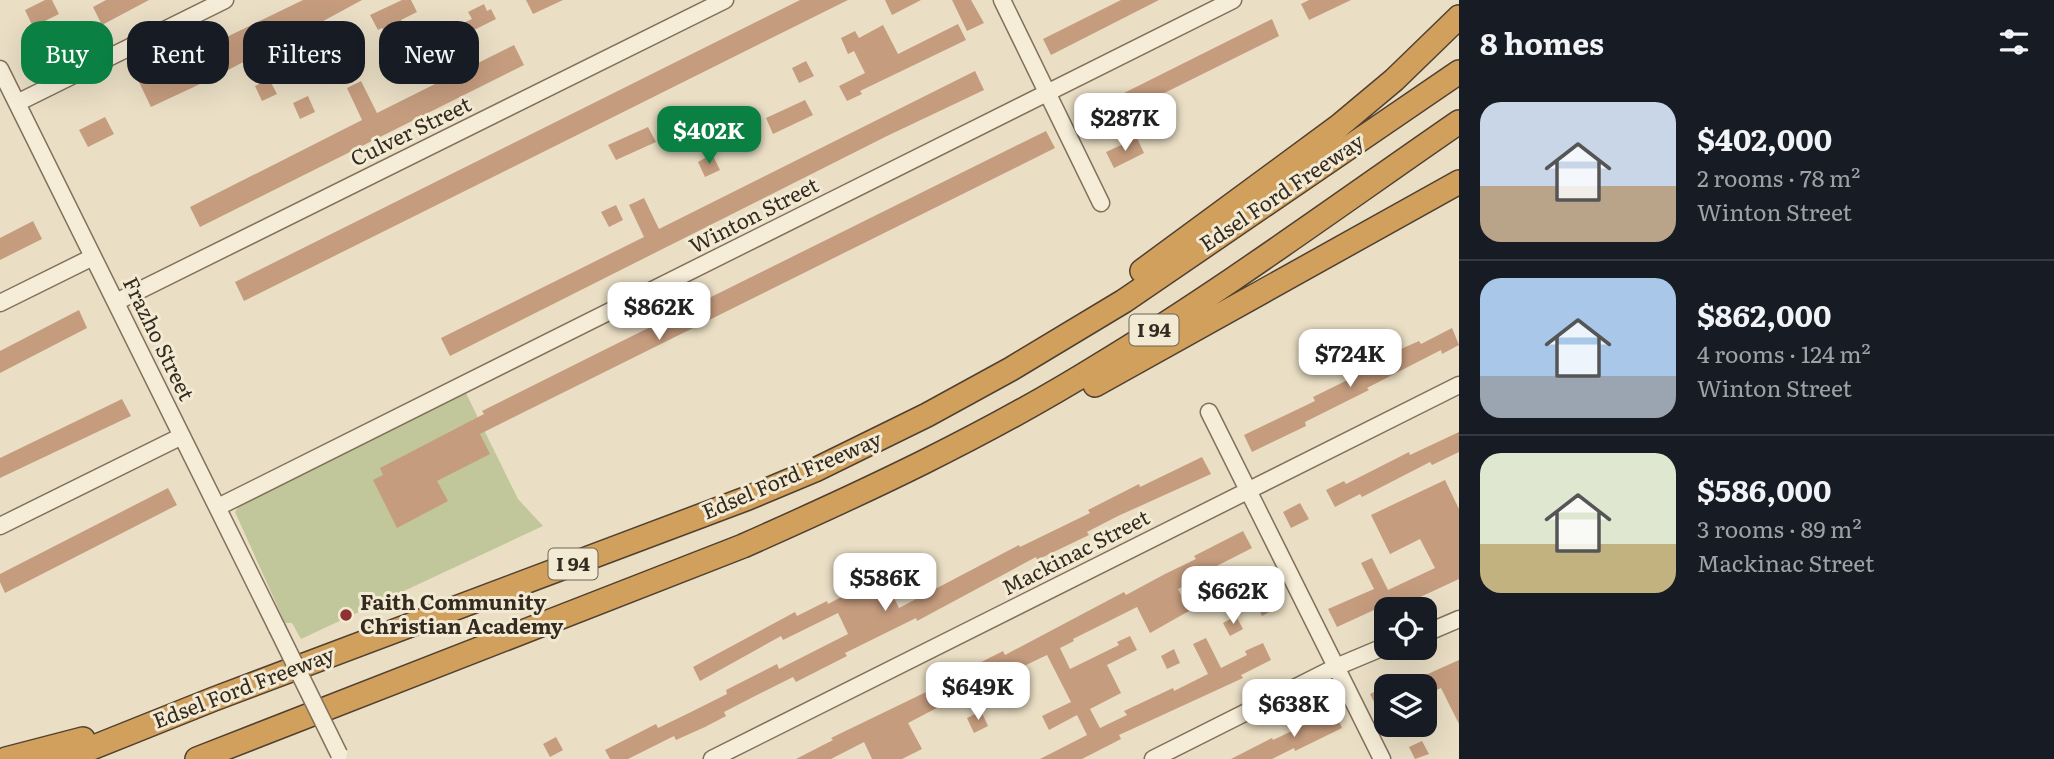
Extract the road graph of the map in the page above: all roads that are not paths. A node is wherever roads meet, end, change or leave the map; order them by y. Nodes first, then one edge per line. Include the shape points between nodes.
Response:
1 (225, 0) edge
2 (725, 0) edge
3 (1002, 0) edge
4 (1233, 0) edge
5 (1459, 18) edge
6 (0, 69) edge
7 (1459, 72) edge
8 (1049, 92) junction
9 (17, 103) junction
10 (1459, 122) edge
11 (1459, 182) edge
12 (1101, 203) dead end
13 (93, 257) junction
14 (116, 302) junction
15 (0, 303) edge
16 (1459, 385) edge
17 (1209, 412) dead end
18 (927, 415) junction
19 (182, 436) junction
20 (1247, 491) junction
21 (218, 507) junction
22 (830, 508) junction
23 (0, 526) edge
24 (1459, 619) edge
25 (1437, 628) edge
26 (1374, 651) edge
27 (1336, 667) junction
28 (171, 715) junction
29 (340, 756) edge
30 (6, 759) edge
31 (64, 759) edge
32 (197, 759) edge
33 (712, 759) edge
34 (1153, 759) edge
35 (1381, 759) edge

1 - 9 street
2 - 14 street, Culver Street
3 - 8 street
4 - 8 street, Winton Street
5 - 18 highway via 1376,96 1307,151 1134,277 1019,349
6 - 9 street, Frazho Street
7 - 18 highway, Edsel Ford Freeway / I 94 via 1125,301
8 - 12 street
8 - 21 street, Winton Street
9 - 13 street, Frazho Street
10 - 22 highway, Edsel Ford Freeway / I 94 via 1098,366 954,447
11 - 22 highway via 967,457 900,488
13 - 14 street, Frazho Street
13 - 15 street
14 - 19 street, Frazho Street
16 - 20 street, Mackinac Street
17 - 20 street
18 - 28 highway, Edsel Ford Freeway / I 94 via 748,498
19 - 21 street, Frazho Street
19 - 23 street
20 - 27 street
20 - 33 street, Mackinac Street
21 - 29 street, Frazho Street, bridge
22 - 32 highway, Edsel Ford Freeway / I 94
24 - 25 street
26 - 27 street
27 - 34 street
27 - 35 street
28 - 30 highway
28 - 31 highway, Edsel Ford Freeway / I 94

